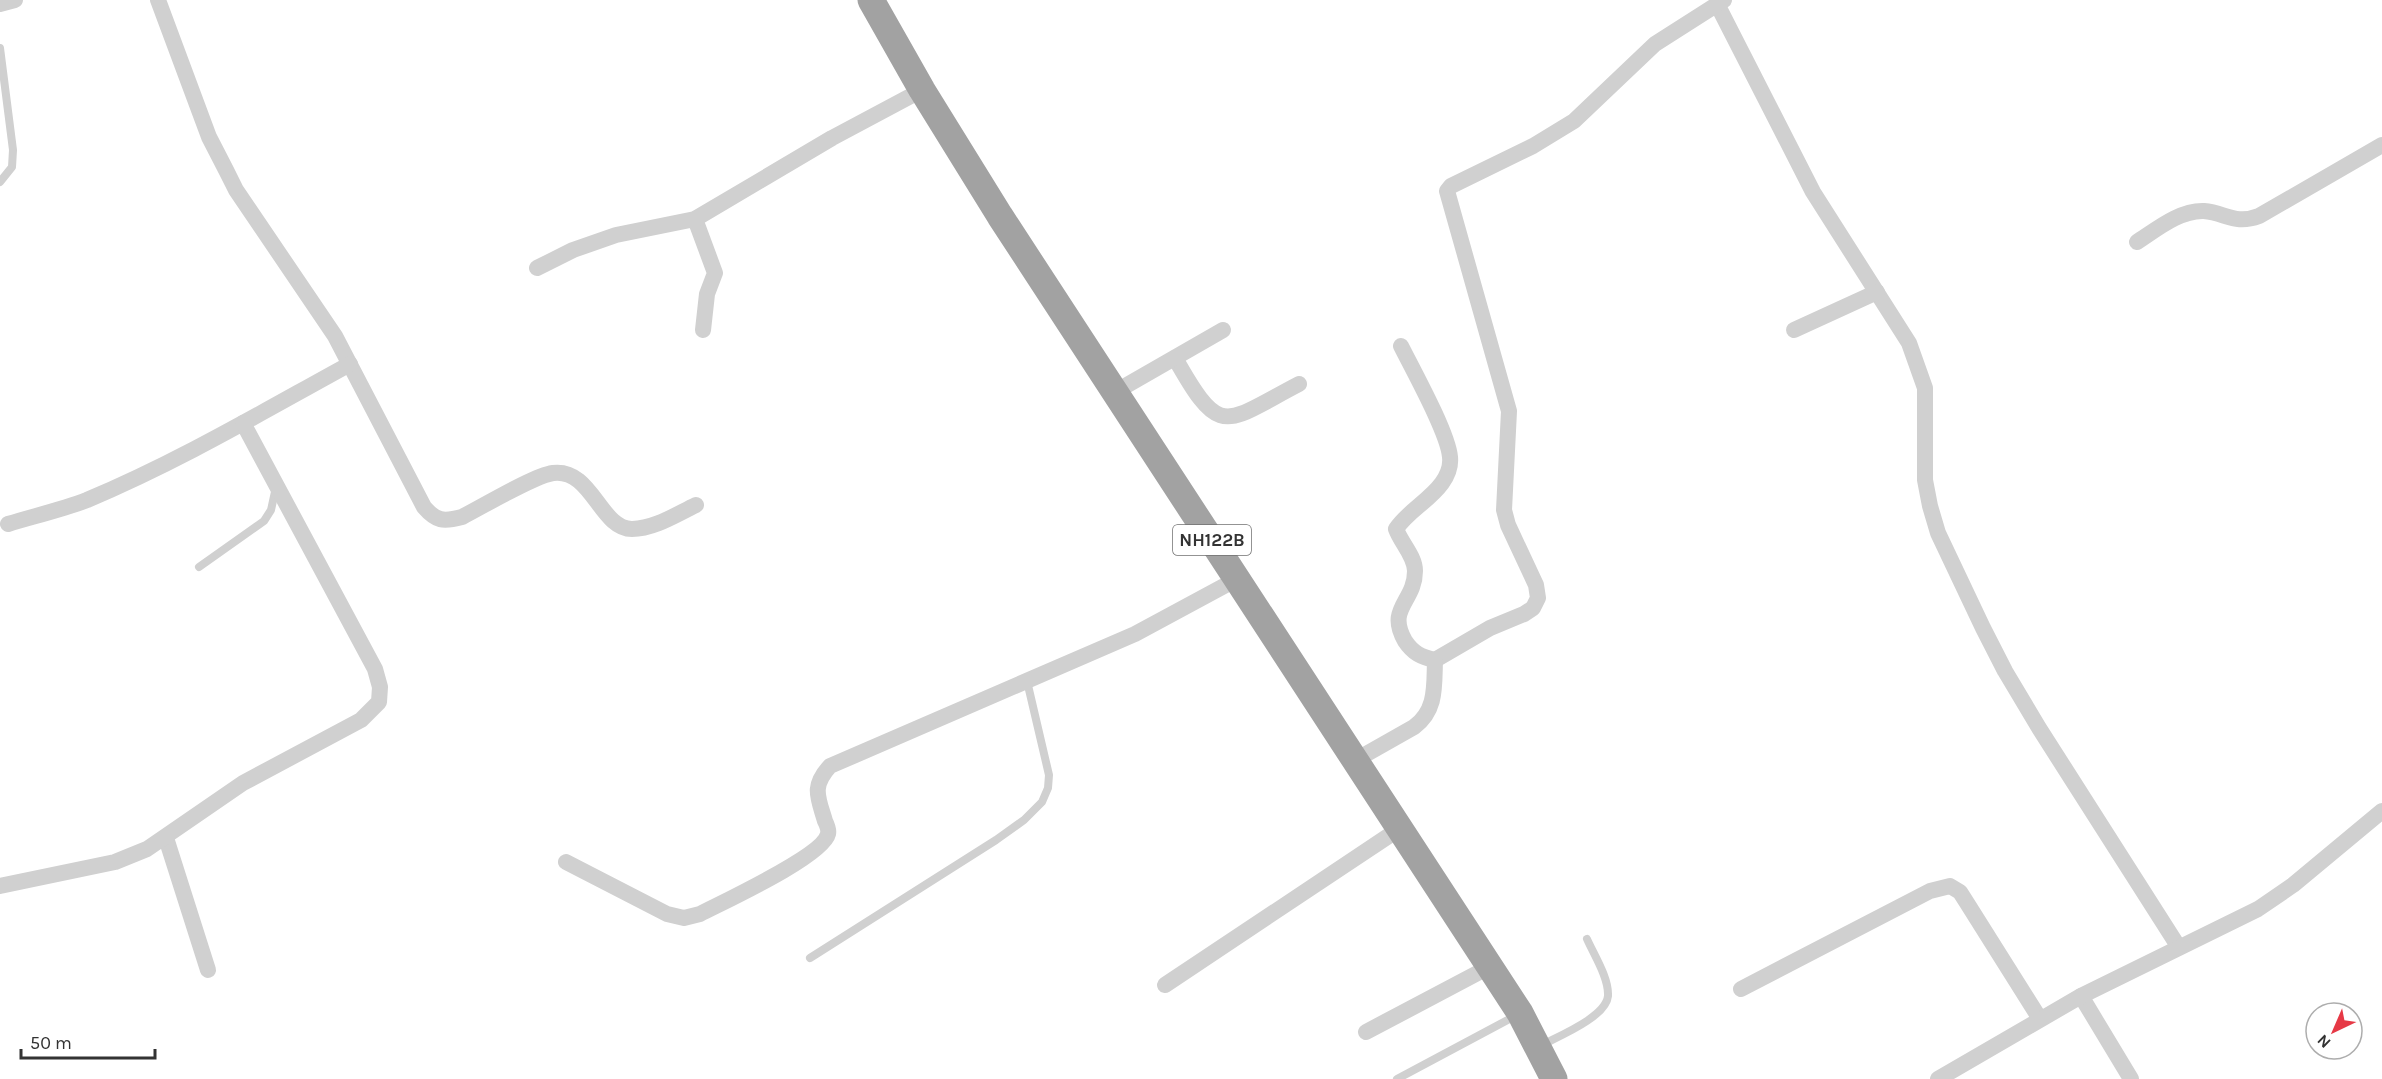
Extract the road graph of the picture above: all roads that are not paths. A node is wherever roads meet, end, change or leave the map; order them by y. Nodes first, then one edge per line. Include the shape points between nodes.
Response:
1 (15, 0) edge
2 (158, 0) edge
3 (872, 0) edge
4 (1721, 2) edge
5 (0, 4) edge
6 (0, 48) edge
7 (922, 90) junction
8 (2382, 145) edge
9 (0, 182) edge
10 (695, 219) junction
11 (2137, 242) dead end
12 (537, 268) dead end
13 (1877, 292) junction
14 (703, 330) dead end
15 (1223, 330) dead end
16 (1794, 330) dead end
17 (1401, 346) dead end
18 (1175, 358) junction
19 (350, 364) junction
20 (1299, 384) dead end
21 (1115, 392) junction
22 (243, 423) junction
23 (276, 487) junction
24 (696, 505) dead end
25 (8, 524) dead end
26 (199, 567) dead end
27 (1237, 579) junction
28 (1435, 660) junction
29 (1027, 681) junction
30 (1354, 761) junction
31 (2382, 811) edge
32 (1399, 829) junction
33 (166, 838) junction
34 (566, 862) dead end
35 (0, 886) edge
36 (1587, 939) dead end
37 (2178, 946) junction
38 (810, 958) dead end
39 (1489, 967) junction
40 (208, 970) dead end
41 (1165, 985) dead end
42 (1741, 989) dead end
43 (2081, 996) junction
44 (1520, 1013) junction
45 (2040, 1019) junction
46 (1366, 1032) dead end
47 (1539, 1046) junction
48 (1397, 1079) edge
49 (1554, 1079) edge
50 (1938, 1079) edge
51 (2131, 1079) edge

1 - 5 street
2 - 19 street via 209,137 226,170
3 - 7 highway, NH122B
4 - 13 street via 1813,192
4 - 28 street via 1655,44 1574,121 1447,191 1509,411 1504,510 1538,598 1524,614 1490,628
6 - 9 lane via 13,150 12,167
7 - 10 street
7 - 21 highway, NH122B
8 - 11 street via 2259,216 2246,220 2193,212
10 - 12 street via 616,235
10 - 14 street via 715,273 706,294
13 - 16 street
13 - 37 street via 1909,343 1924,388 1925,480 1938,533 2005,671
15 - 18 street
17 - 28 street via 1450,457 1441,485 1396,529 1415,569 1413,585 1398,613 1398,628 1414,652
18 - 20 street via 1202,404 1213,414 1226,418
18 - 21 street
19 - 22 street
19 - 24 street via 424,507 434,519 446,522 462,517 552,473 569,474 583,484 615,523 630,530 649,527
21 - 27 highway, NH122B
22 - 23 street
22 - 25 street via 84,501
23 - 26 lane via 272,510 264,520
23 - 33 street via 375,669 379,702 361,720 243,783
27 - 29 street via 1135,634
27 - 30 highway, NH122B
28 - 30 street via 1432,704 1422,720
29 - 34 street via 830,766 819,777 816,790 829,832 824,843 795,864 700,914 684,918 667,914
29 - 38 lane via 1049,775 1042,802 996,840
30 - 32 highway, NH122B
31 - 37 street via 2274,899
32 - 39 highway, NH122B
32 - 41 street
33 - 35 street via 115,862
33 - 40 street
36 - 47 lane via 1606,983 1608,996 1604,1007
37 - 43 street
39 - 44 highway, NH122B
39 - 46 street
42 - 45 street via 1930,891 1950,886 1960,892
43 - 45 street
43 - 51 street
44 - 47 highway, NH122B
44 - 48 lane
45 - 50 street
47 - 49 highway, NH122B

